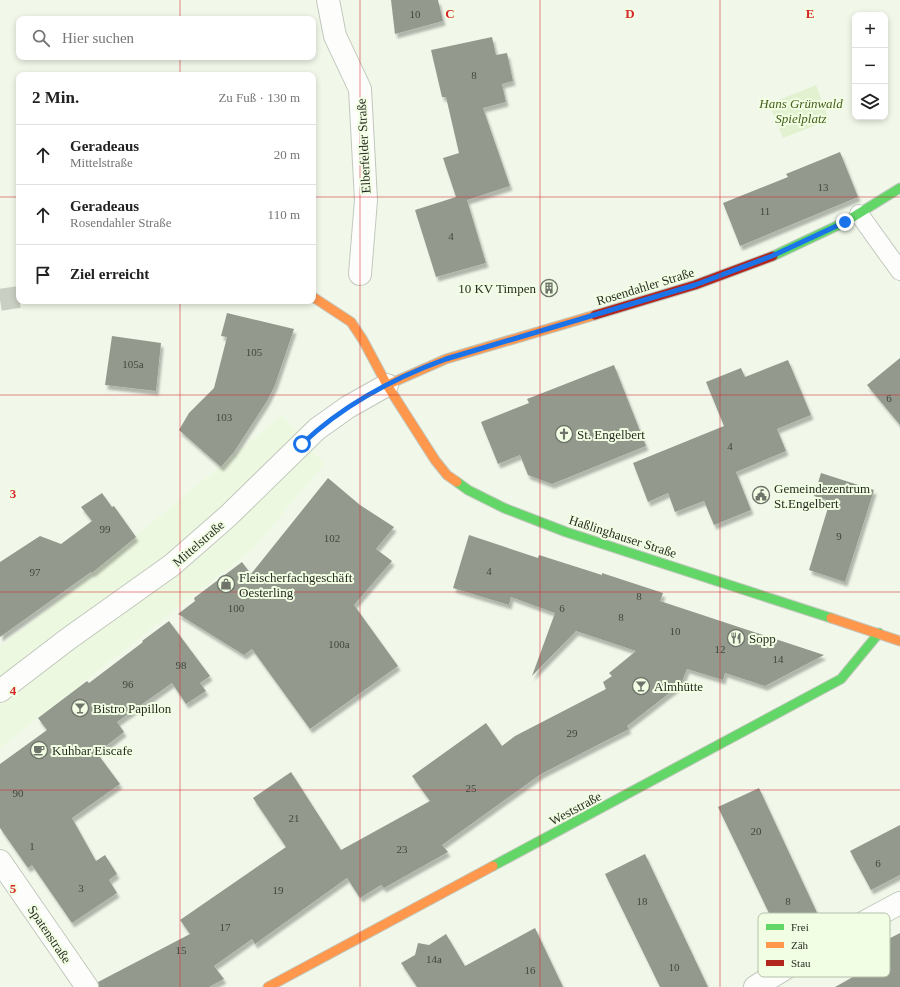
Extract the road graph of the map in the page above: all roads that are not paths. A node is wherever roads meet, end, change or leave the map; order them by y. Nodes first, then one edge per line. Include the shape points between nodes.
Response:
1 (328, 0) edge
2 (900, 188) edge
3 (859, 214) junction
4 (900, 271) edge
5 (360, 274) dead end
6 (316, 299) edge
7 (387, 385) junction
8 (879, 633) junction
9 (900, 641) edge
10 (0, 691) edge
11 (0, 861) edge
12 (900, 903) edge
13 (881, 913) edge
14 (771, 977) edge
15 (87, 987) edge
16 (268, 987) edge
17 (755, 987) edge

1 - 5 street, Elberfelder Straße via 335,36 360,89 366,200
2 - 3 main road, Rosendahler Straße
3 - 4 lane
3 - 7 main road, Rosendahler Straße via 772,256 695,285 446,359
6 - 7 main road, Haßlinghauser Straße via 350,322 363,340
7 - 8 main road, Haßlinghauser Straße via 435,460 447,475 468,490 566,532
7 - 10 street, Mittelstraße via 317,429 228,516 172,565
8 - 9 main road, Haßlinghauser Straße
8 - 16 main road, Weststraße via 841,679
11 - 15 street, Spatenstraße
12 - 13 street
14 - 17 street

